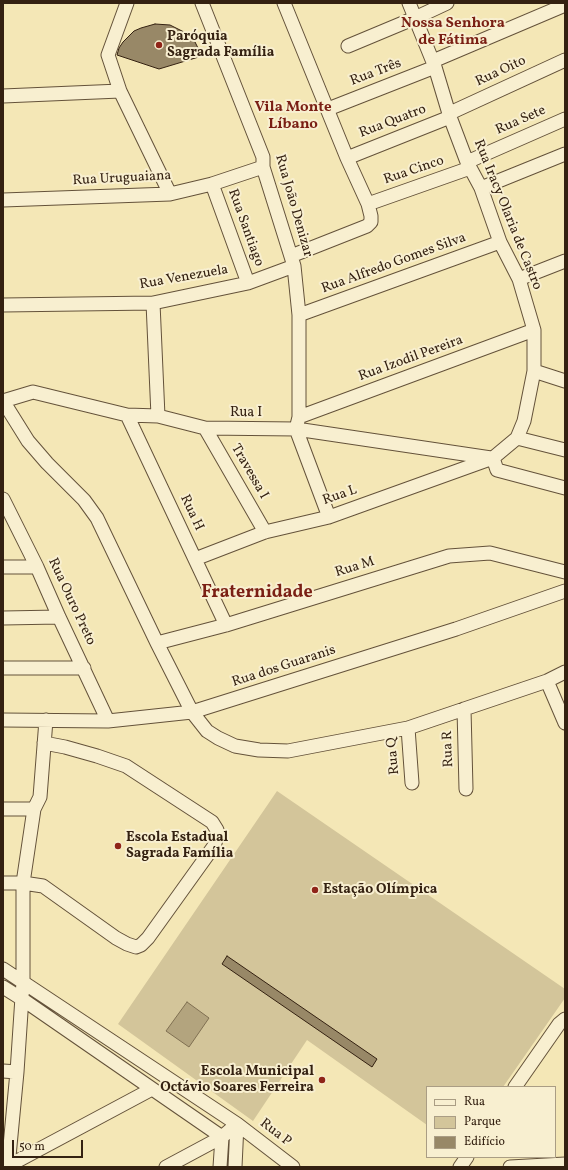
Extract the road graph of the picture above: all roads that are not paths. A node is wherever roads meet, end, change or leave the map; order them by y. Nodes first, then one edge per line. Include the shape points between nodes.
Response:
1 (127, 3) edge
2 (202, 3) edge
3 (284, 3) edge
4 (409, 3) edge
5 (447, 3) edge
6 (565, 5) edge
7 (415, 18) junction
8 (348, 46) dead end
9 (565, 60) edge
10 (434, 64) junction
11 (120, 91) junction
12 (3, 96) edge
13 (328, 109) junction
14 (450, 115) junction
15 (565, 119) edge
16 (565, 154) edge
17 (347, 158) junction
18 (469, 165) junction
19 (263, 167) junction
20 (212, 184) junction
21 (481, 188) junction
22 (170, 194) junction
23 (3, 200) edge
24 (368, 204) junction
25 (500, 242) junction
26 (292, 261) junction
27 (565, 261) edge
28 (519, 279) junction
29 (248, 284) junction
30 (153, 302) junction
31 (3, 306) edge
32 (299, 315) junction
33 (534, 330) junction
34 (534, 372) junction
35 (565, 372) edge
36 (552, 377) junction
37 (565, 381) edge
38 (3, 401) edge
39 (127, 415) junction
40 (158, 416) junction
41 (297, 423) junction
42 (205, 428) junction
43 (517, 438) junction
44 (565, 450) edge
45 (493, 458) junction
46 (565, 488) edge
47 (3, 499) edge
48 (329, 517) junction
49 (9, 523) edge
50 (265, 532) junction
51 (195, 559) junction
52 (3, 567) edge
53 (37, 567) junction
54 (565, 572) edge
55 (565, 591) edge
56 (59, 617) junction
57 (3, 618) edge
58 (226, 624) junction
59 (157, 643) junction
60 (3, 668) edge
61 (84, 668) junction
62 (565, 672) edge
63 (547, 681) junction
64 (464, 709) junction
65 (192, 712) junction
66 (3, 720) edge
67 (46, 720) junction
68 (108, 721) junction
69 (565, 723) edge
70 (408, 728) junction
71 (44, 743) junction
72 (412, 783) dead end
73 (466, 789) dead end
74 (3, 809) edge
75 (34, 809) junction
76 (3, 883) edge
77 (23, 883) junction
78 (3, 970) edge
79 (23, 982) junction
80 (3, 987) edge
81 (22, 999) junction
82 (565, 1019) edge
83 (3, 1071) edge
84 (17, 1072) junction
85 (517, 1086) edge
86 (152, 1088) junction
87 (237, 1124) junction
88 (222, 1137) junction
89 (466, 1158) edge
90 (565, 1164) edge
91 (7, 1167) edge
92 (166, 1167) edge
93 (220, 1167) edge
94 (235, 1167) edge
95 (293, 1167) edge
96 (460, 1167) edge
97 (510, 1167) edge

1 - 11 street via 108,55
2 - 19 street, Rua João Denizar via 263,157
3 - 13 street
4 - 7 street, Rua Iracy Olaria de Castro
5 - 7 street
6 - 10 street, Rua Três
7 - 8 street
7 - 10 street, Rua Iracy Olaria de Castro
9 - 14 street, Rua Oito
10 - 13 street, Rua Três
10 - 14 street, Rua Iracy Olaria de Castro
11 - 12 street
11 - 22 street
13 - 17 street
14 - 17 street, Rua Quatro
14 - 18 street, Rua Iracy Olaria de Castro
15 - 18 street, Rua Sete
16 - 21 street
17 - 24 street
18 - 21 street, Rua Iracy Olaria de Castro
18 - 24 street, Rua Cinco
19 - 20 street, Rua Uruguaiana
19 - 26 street, Rua João Denizar
20 - 22 street, Rua Uruguaiana
20 - 29 street, Rua Santiago
21 - 25 street, Rua Iracy Olaria de Castro
22 - 23 street, Rua Uruguaiana
24 - 26 street, Rua Venezuela via 371,216 367,226
25 - 28 street, Rua Iracy Olaria de Castro
25 - 32 street, Rua Alfredo Gomes Silva
26 - 29 street, Rua Venezuela
26 - 32 street, Rua João Denizar
27 - 28 street
28 - 33 street, Rua Iracy Olaria de Castro
29 - 30 street, Rua Venezuela
30 - 31 street, Rua Venezuela
30 - 40 street
32 - 41 street, Rua João Denizar
33 - 34 street, Rua Iracy Olaria de Castro
33 - 41 street, Rua Izodil Pereira
34 - 36 street
34 - 43 street, Rua Iracy Olaria de Castro via 524,421
35 - 36 street
36 - 37 street
38 - 39 street, Rua I via 33,392
38 - 59 street via 28,441 84,500 97,518
39 - 40 street, Rua I
39 - 51 street, Rua H
40 - 42 street, Rua I
41 - 42 street, Rua I
41 - 45 street, Rua I
41 - 48 street
42 - 50 street, Travessa I
43 - 44 street
43 - 45 street, Rua Iracy Olaria de Castro
45 - 46 street via 497,470
45 - 48 street, Rua L
47 - 49 street, Rua Ouro Preto
48 - 50 street, Rua L
49 - 53 street, Rua Ouro Preto
50 - 51 street, Rua L
51 - 58 street, Rua H
52 - 53 street
53 - 56 street, Rua Ouro Preto
54 - 58 street, Rua M via 490,553 449,556
55 - 65 street, Rua dos Guaranis via 456,629
56 - 57 street
56 - 61 street, Rua Ouro Preto
58 - 59 street, Rua M
59 - 65 street
60 - 61 street
61 - 68 street, Rua Ouro Preto
62 - 63 street
63 - 64 street
63 - 69 street
64 - 70 street
64 - 73 street, Rua R
65 - 68 street, Rua dos Guaranis
65 - 70 street via 207,730 218,738 234,746 259,750 288,750
66 - 67 street, Rua dos Guaranis
67 - 68 street, Rua dos Guaranis
67 - 71 street
70 - 72 street, Rua Q
71 - 75 street via 40,797
71 - 77 street via 84,752 126,766 212,822 217,830 216,840 141,945 127,944 116,938 43,886
74 - 75 street
75 - 77 street
76 - 77 street
77 - 79 street
78 - 79 street, Rua P
79 - 81 street
79 - 87 street, Rua P
80 - 81 street
81 - 84 street
81 - 86 street
82 - 85 street
83 - 84 street
84 - 91 street
86 - 88 street
86 - 91 street
87 - 88 street
87 - 94 street
87 - 95 street, Rua P
88 - 92 street
88 - 93 street
89 - 96 street
90 - 97 street

